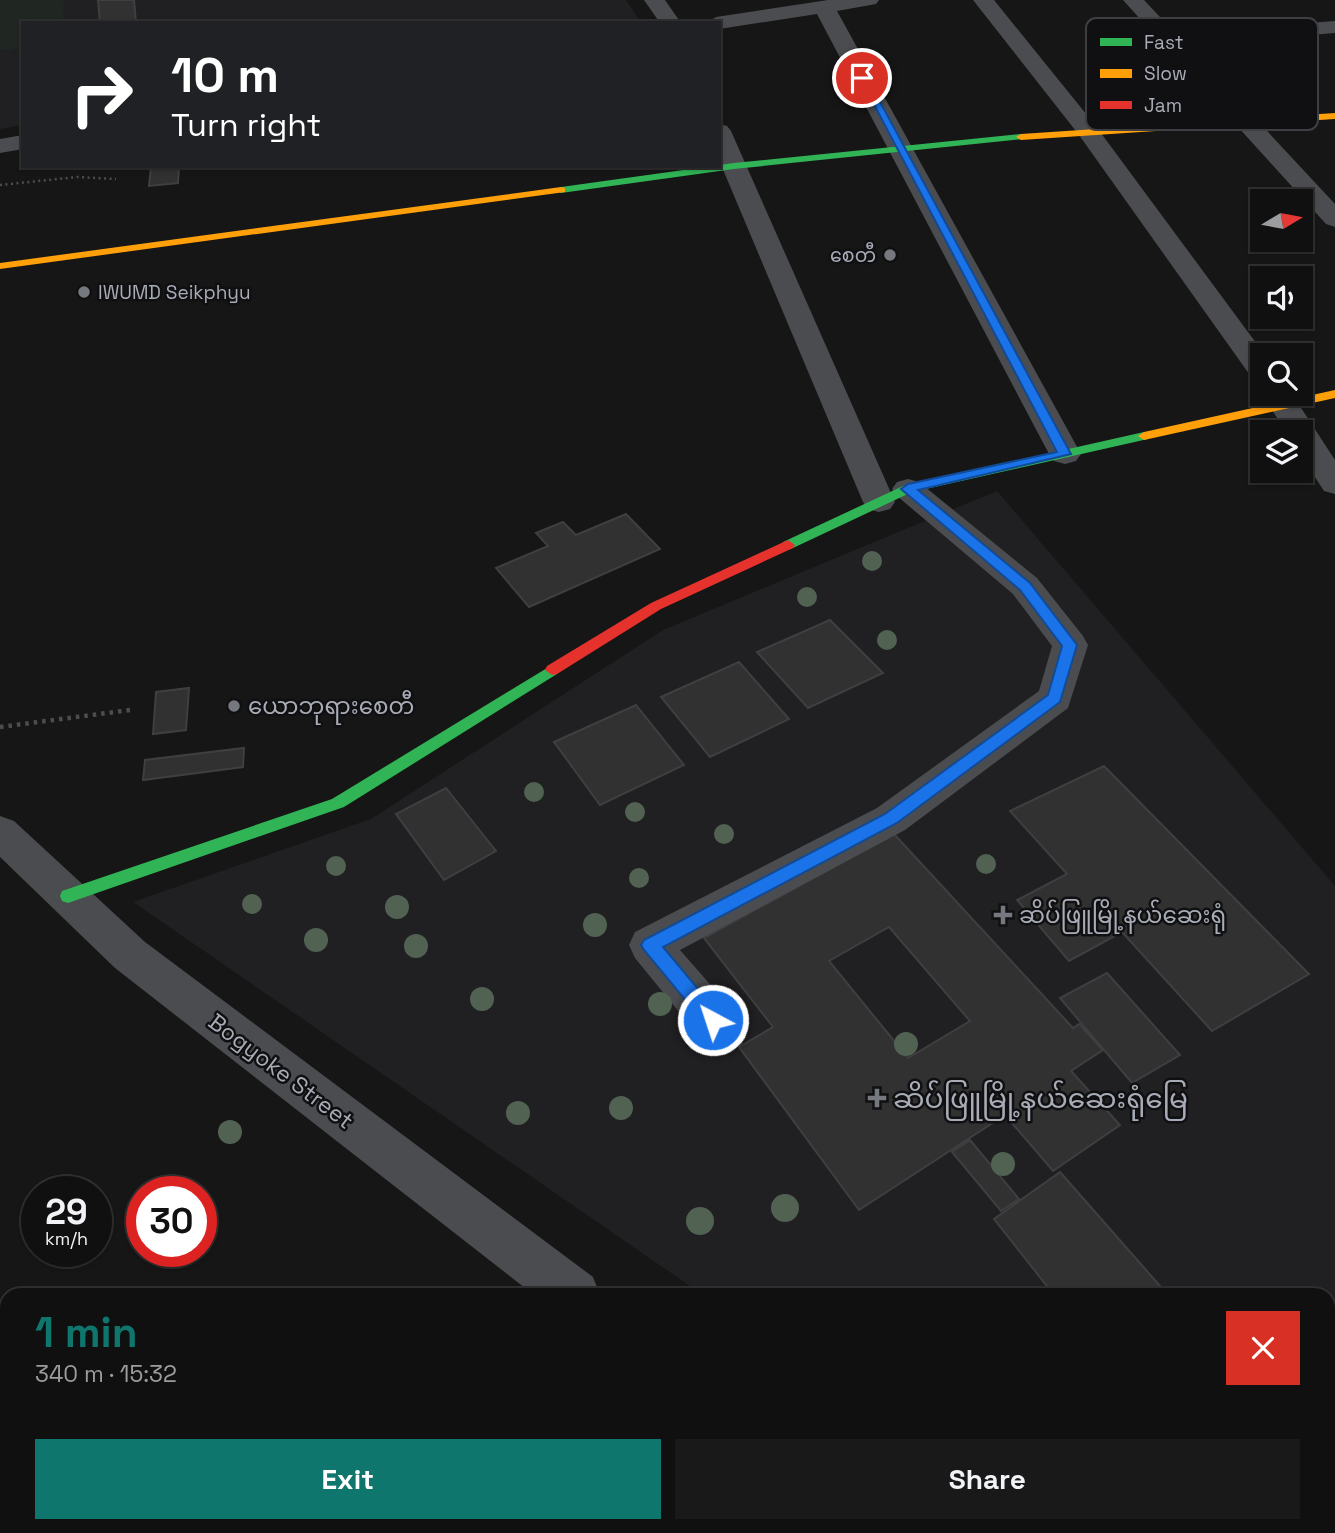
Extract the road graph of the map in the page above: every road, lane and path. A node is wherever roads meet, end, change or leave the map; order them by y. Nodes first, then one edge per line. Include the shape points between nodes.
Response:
1 (654, 0) edge
2 (869, 0) edge
3 (982, 0) edge
4 (1133, 0) edge
5 (824, 7) junction
6 (1311, 9) dead end
7 (1150, 18) edge
8 (670, 21) edge
9 (721, 22) edge
10 (1333, 29) edge
11 (1086, 129) edge
12 (1087, 130) joint
13 (1253, 130) edge
14 (721, 136) edge
15 (21, 142) edge
16 (0, 146) edge
17 (901, 149) junction
18 (734, 166) junction
19 (719, 168) edge
20 (721, 168) edge
21 (116, 179) dead end
22 (0, 185) edge
23 (1335, 219) edge
24 (0, 266) edge
25 (1250, 355) edge
26 (1335, 394) edge
27 (1313, 396) edge
28 (1258, 406) edge
29 (1286, 406) edge
30 (1065, 454) junction
31 (1335, 484) edge
32 (893, 495) junction
33 (130, 710) dead end
34 (0, 727) edge
35 (0, 832) edge
36 (68, 896) junction
37 (713, 1020) dead end
38 (566, 1288) edge

1 - 8 street
2 - 5 street
3 - 11 street
4 - 7 street
5 - 9 street
5 - 17 street
6 - 10 street
12 - 17 street
12 - 25 street
13 - 23 street
14 - 18 street
15 - 16 street
17 - 18 street
17 - 30 street
18 - 20 street
18 - 32 street
19 - 24 street
21 - 22 path via 77,177
26 - 27 street
28 - 30 street
29 - 31 street
30 - 32 street
32 - 36 street via 656,606 338,803
32 - 37 street via 1025,586 1070,645 1055,698 891,818 650,945
33 - 34 path
35 - 36 street, Bogyoke Street
36 - 38 street, Bogyoke Street via 130,955

